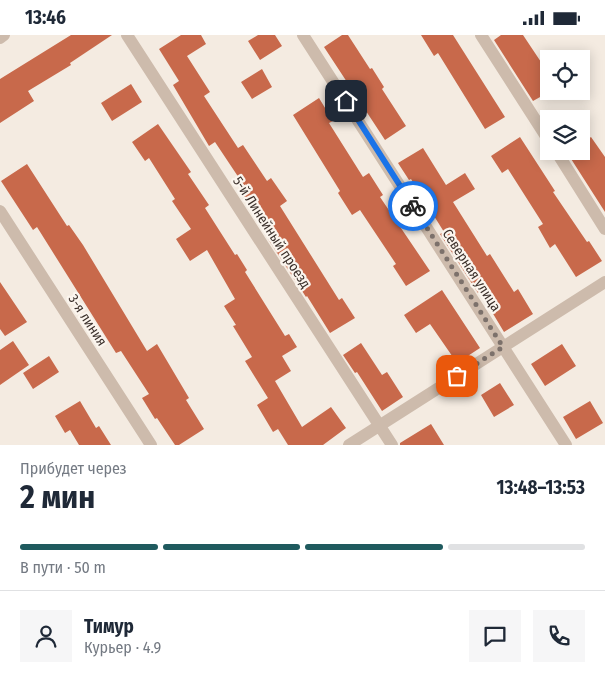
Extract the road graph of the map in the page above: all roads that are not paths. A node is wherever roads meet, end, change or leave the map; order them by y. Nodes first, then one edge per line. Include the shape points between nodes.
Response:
1 (4, 35) edge
2 (127, 35) edge
3 (304, 35) edge
4 (481, 35) edge
5 (0, 38) edge
6 (540, 127) edge
7 (562, 160) edge
8 (0, 211) edge
9 (605, 229) edge
10 (605, 282) edge
11 (503, 347) junction
12 (379, 426) junction
13 (151, 445) edge
14 (349, 445) edge
15 (392, 445) edge
16 (566, 445) edge

1 - 5 street
2 - 12 street, 5-й Линейный проезд
3 - 11 street, Северная улица
4 - 6 street
7 - 9 street
8 - 13 street, 3-я линия
10 - 11 street
11 - 12 street
11 - 16 street, Северная улица
12 - 14 street
12 - 15 street, 5-й Линейный проезд

